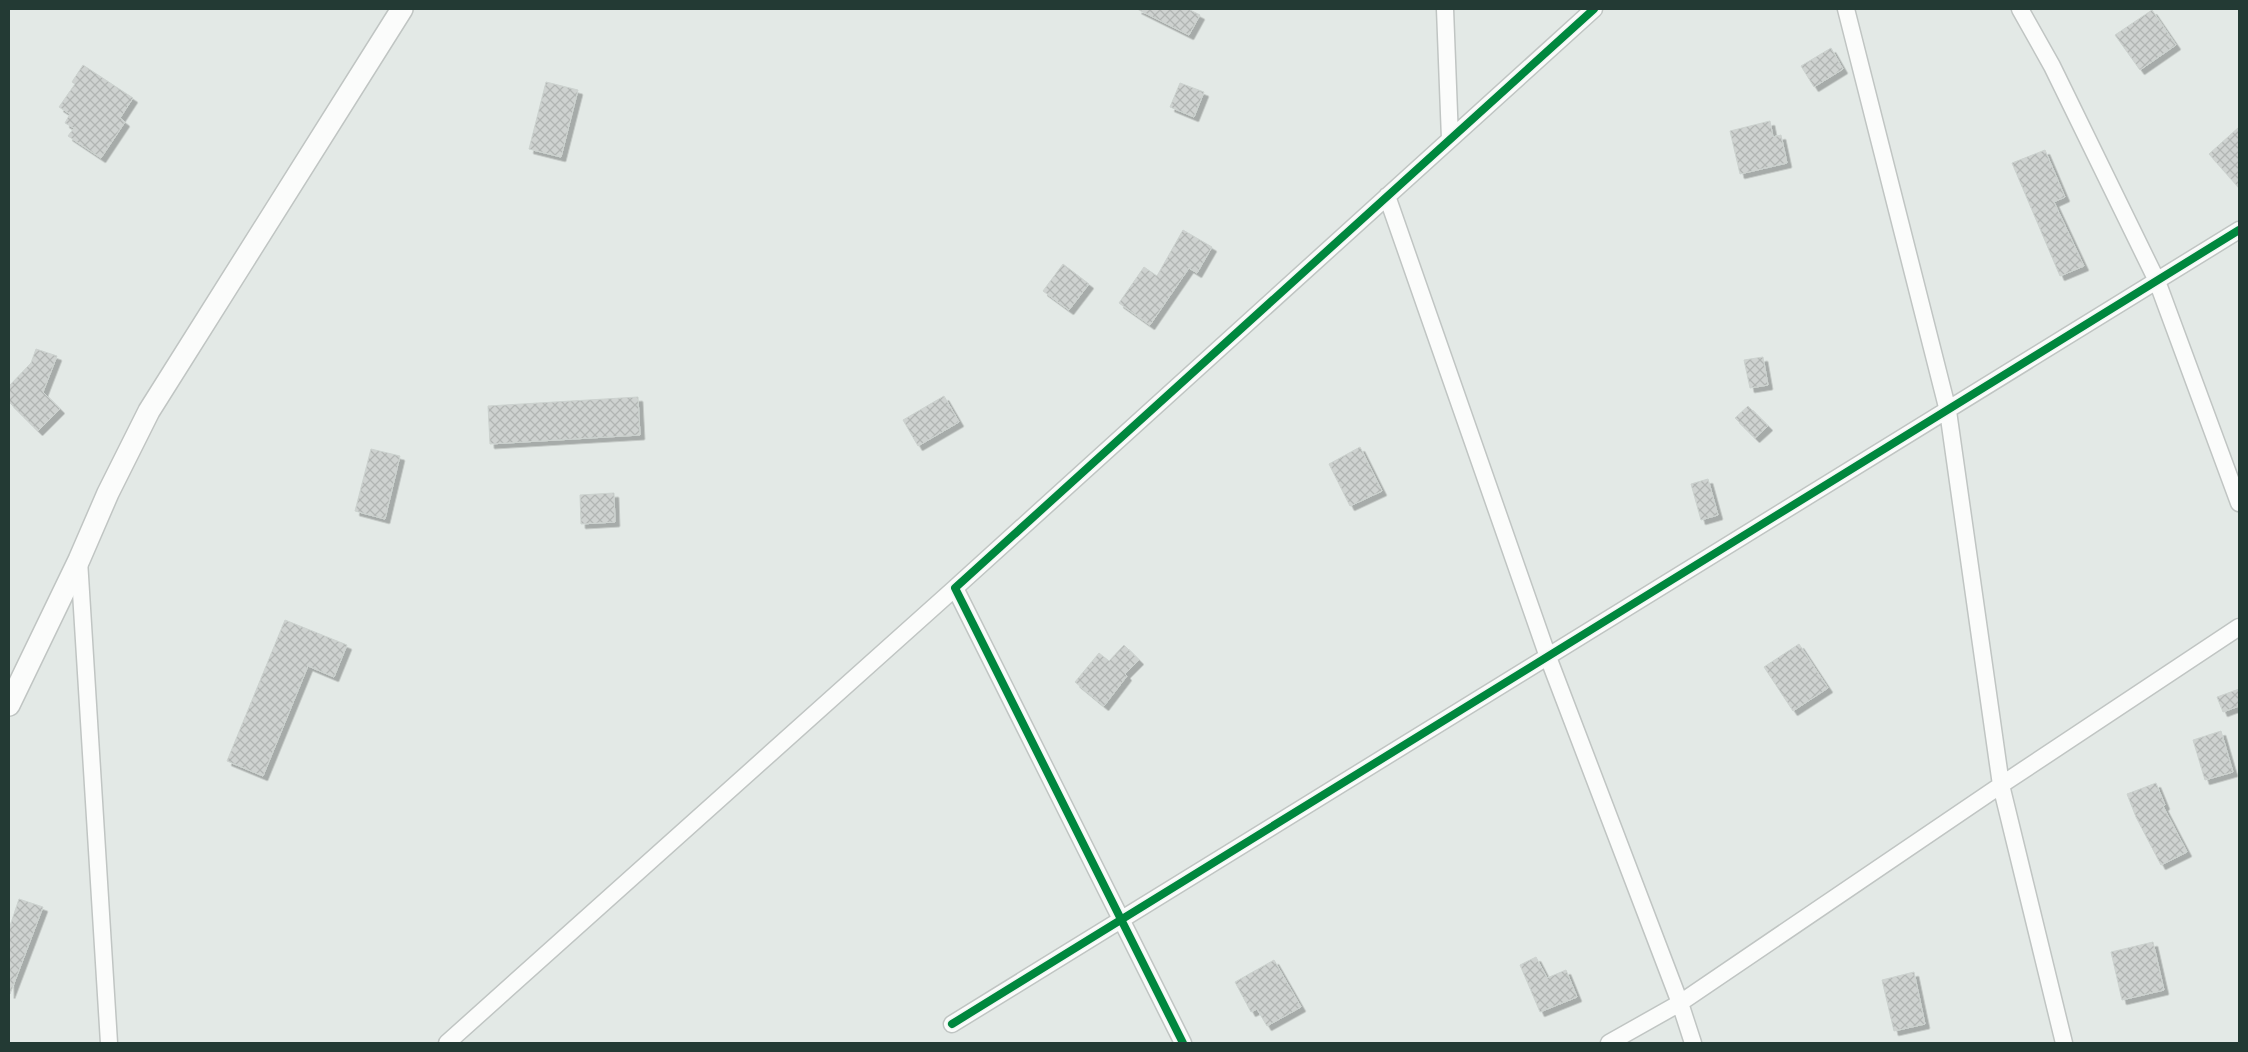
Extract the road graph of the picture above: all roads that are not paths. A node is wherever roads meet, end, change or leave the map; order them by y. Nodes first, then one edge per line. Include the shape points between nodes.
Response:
1 (402, 9) edge
2 (1445, 9) edge
3 (1594, 9) edge
4 (1846, 9) edge
5 (2020, 9) edge
6 (1450, 139) junction
7 (1387, 196) junction
8 (2239, 230) edge
9 (2157, 281) junction
10 (1948, 411) junction
11 (2239, 503) edge
12 (79, 560) junction
13 (955, 588) junction
14 (2239, 626) edge
15 (1548, 657) junction
16 (9, 705) edge
17 (2001, 785) junction
18 (1120, 919) junction
19 (1680, 1003) junction
20 (952, 1024) dead end
21 (109, 1043) edge
22 (447, 1043) edge
23 (1183, 1043) edge
24 (1609, 1043) edge
25 (1693, 1043) edge
26 (2064, 1043) edge

1 - 12 street via 149,411
2 - 6 street
3 - 6 street
4 - 10 street
5 - 9 street via 2052,66
6 - 7 street
7 - 13 street
7 - 15 street
8 - 9 street
9 - 10 street
9 - 11 street
10 - 15 street
10 - 17 street
12 - 16 street
12 - 21 street
13 - 18 street
13 - 22 street
14 - 17 street
15 - 18 street
15 - 19 street
17 - 19 street
17 - 26 street
18 - 20 street
18 - 23 street
19 - 24 street
19 - 25 street

